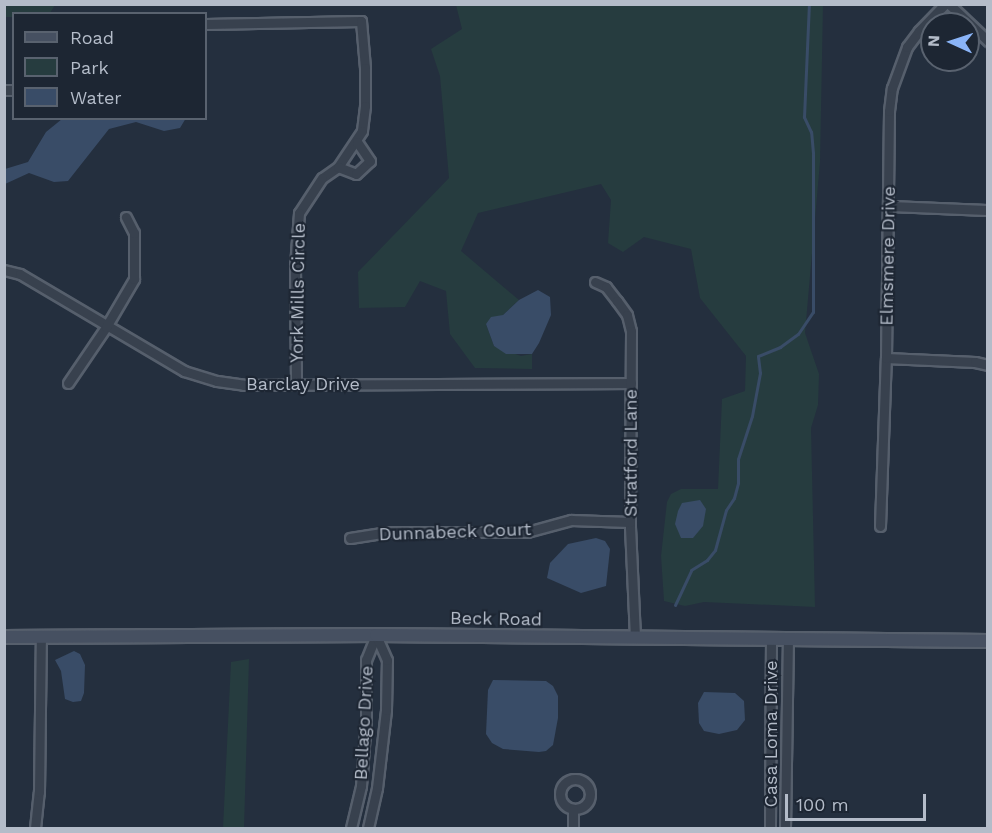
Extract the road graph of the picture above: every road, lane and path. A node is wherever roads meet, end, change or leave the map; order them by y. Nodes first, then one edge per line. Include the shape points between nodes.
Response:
1 (947, 4) edge
2 (207, 24) edge
3 (987, 40) edge
4 (357, 142) junction
5 (338, 166) junction
6 (889, 206) junction
7 (987, 210) edge
8 (126, 217) dead end
9 (4, 270) edge
10 (595, 282) dead end
11 (106, 327) junction
12 (886, 358) junction
13 (987, 365) edge
14 (68, 383) dead end
15 (296, 383) junction
16 (631, 384) junction
17 (630, 522) junction
18 (880, 526) dead end
19 (350, 538) dead end
20 (376, 635) junction
21 (4, 637) edge
22 (41, 637) junction
23 (636, 638) junction
24 (771, 639) junction
25 (788, 639) junction
26 (987, 641) edge
27 (573, 808) dead end
28 (35, 828) edge
29 (351, 828) edge
30 (368, 828) edge
31 (573, 828) edge
32 (770, 828) edge
33 (785, 828) edge

1 - 3 street
1 - 6 street, Elmsmere Drive via 907,47 892,88
2 - 4 street, York Mills Circle via 361,21 365,106
4 - 5 street, York Mills Circle
4 - 5 street via 370,161 356,174
5 - 15 street, York Mills Circle via 322,178 299,213 295,266
6 - 7 street
6 - 12 street, Elmsmere Drive
8 - 11 street via 134,233 134,279
9 - 11 street, Barclay Drive via 20,274
10 - 16 street, Stratford Lane via 606,287 627,315 631,331
11 - 14 street
11 - 15 street, Barclay Drive via 184,371 244,385
12 - 13 street
12 - 18 street, Elmsmere Drive
15 - 16 street, Barclay Drive
16 - 17 street, Stratford Lane
17 - 19 street, Dunnabeck Court via 571,520 526,532 387,532
17 - 23 street, Stratford Lane
20 - 22 main road, Beck Road
20 - 23 main road, Beck Road
20 - 29 street, Bellago Drive via 366,660 361,786
20 - 30 street, Bellago Drive via 387,660 386,710
21 - 22 main road, Beck Road
22 - 28 street
23 - 24 main road, Beck Road
24 - 25 main road, Beck Road
24 - 32 street, Casa Loma Drive
25 - 26 main road, Beck Road
25 - 33 street, Casa Loma Drive
27 - 31 street

